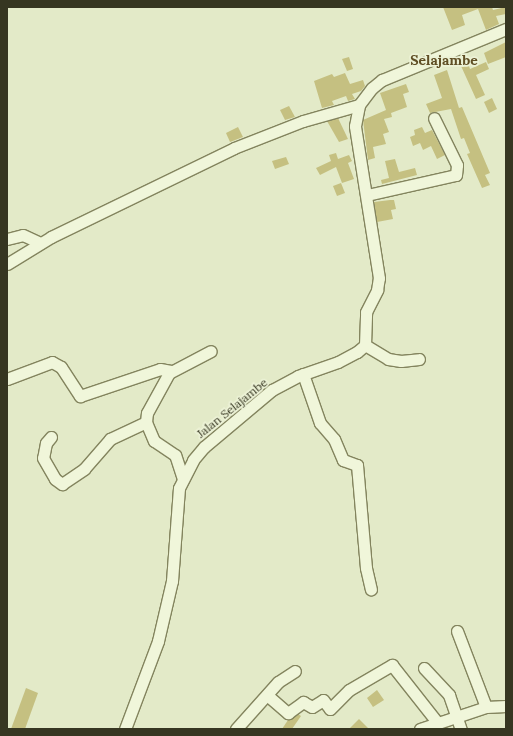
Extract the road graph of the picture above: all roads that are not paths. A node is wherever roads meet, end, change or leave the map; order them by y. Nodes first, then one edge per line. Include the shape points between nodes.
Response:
1 (506, 29) edge
2 (359, 105) junction
3 (434, 118) dead end
4 (367, 195) junction
5 (7, 239) edge
6 (40, 243) junction
7 (7, 264) edge
8 (365, 345) junction
9 (211, 351) dead end
10 (419, 359) dead end
11 (171, 371) junction
12 (303, 374) junction
13 (7, 379) edge
14 (146, 422) junction
15 (51, 437) dead end
16 (183, 479) junction
17 (371, 589) dead end
18 (457, 631) dead end
19 (424, 668) dead end
20 (295, 671) dead end
21 (267, 695) junction
22 (506, 706) edge
23 (486, 707) junction
24 (456, 717) junction
25 (437, 722) junction
26 (125, 729) edge
27 (236, 729) edge
28 (420, 729) edge
29 (461, 729) edge

1 - 2 street via 382,80
2 - 4 street via 355,126
2 - 6 street via 303,121 234,148
3 - 4 street via 457,165 456,175
4 - 8 street via 379,282 366,312
5 - 6 street via 23,235
6 - 7 street
8 - 10 street via 388,359
8 - 12 street, Jalan Selajambe via 338,362
9 - 11 street
11 - 13 street via 160,370 80,396 61,367 52,362
11 - 14 street via 149,406
12 - 16 street, Jalan Selajambe via 264,396 204,447 196,455
12 - 17 street via 320,423 334,439 343,460 357,465 366,568
14 - 15 street via 110,439 84,469 62,484 55,478 43,458 46,443
14 - 16 street via 157,445 175,455
16 - 26 street, Jalan Selajambe via 178,500 176,550 169,597 152,662
18 - 23 street
19 - 24 street via 449,695
20 - 21 street via 278,682
21 - 25 street via 288,713 303,702 312,708 324,700 330,709 349,690 392,665
21 - 27 street
22 - 23 street
23 - 24 street
24 - 25 street
24 - 29 street
25 - 28 street

